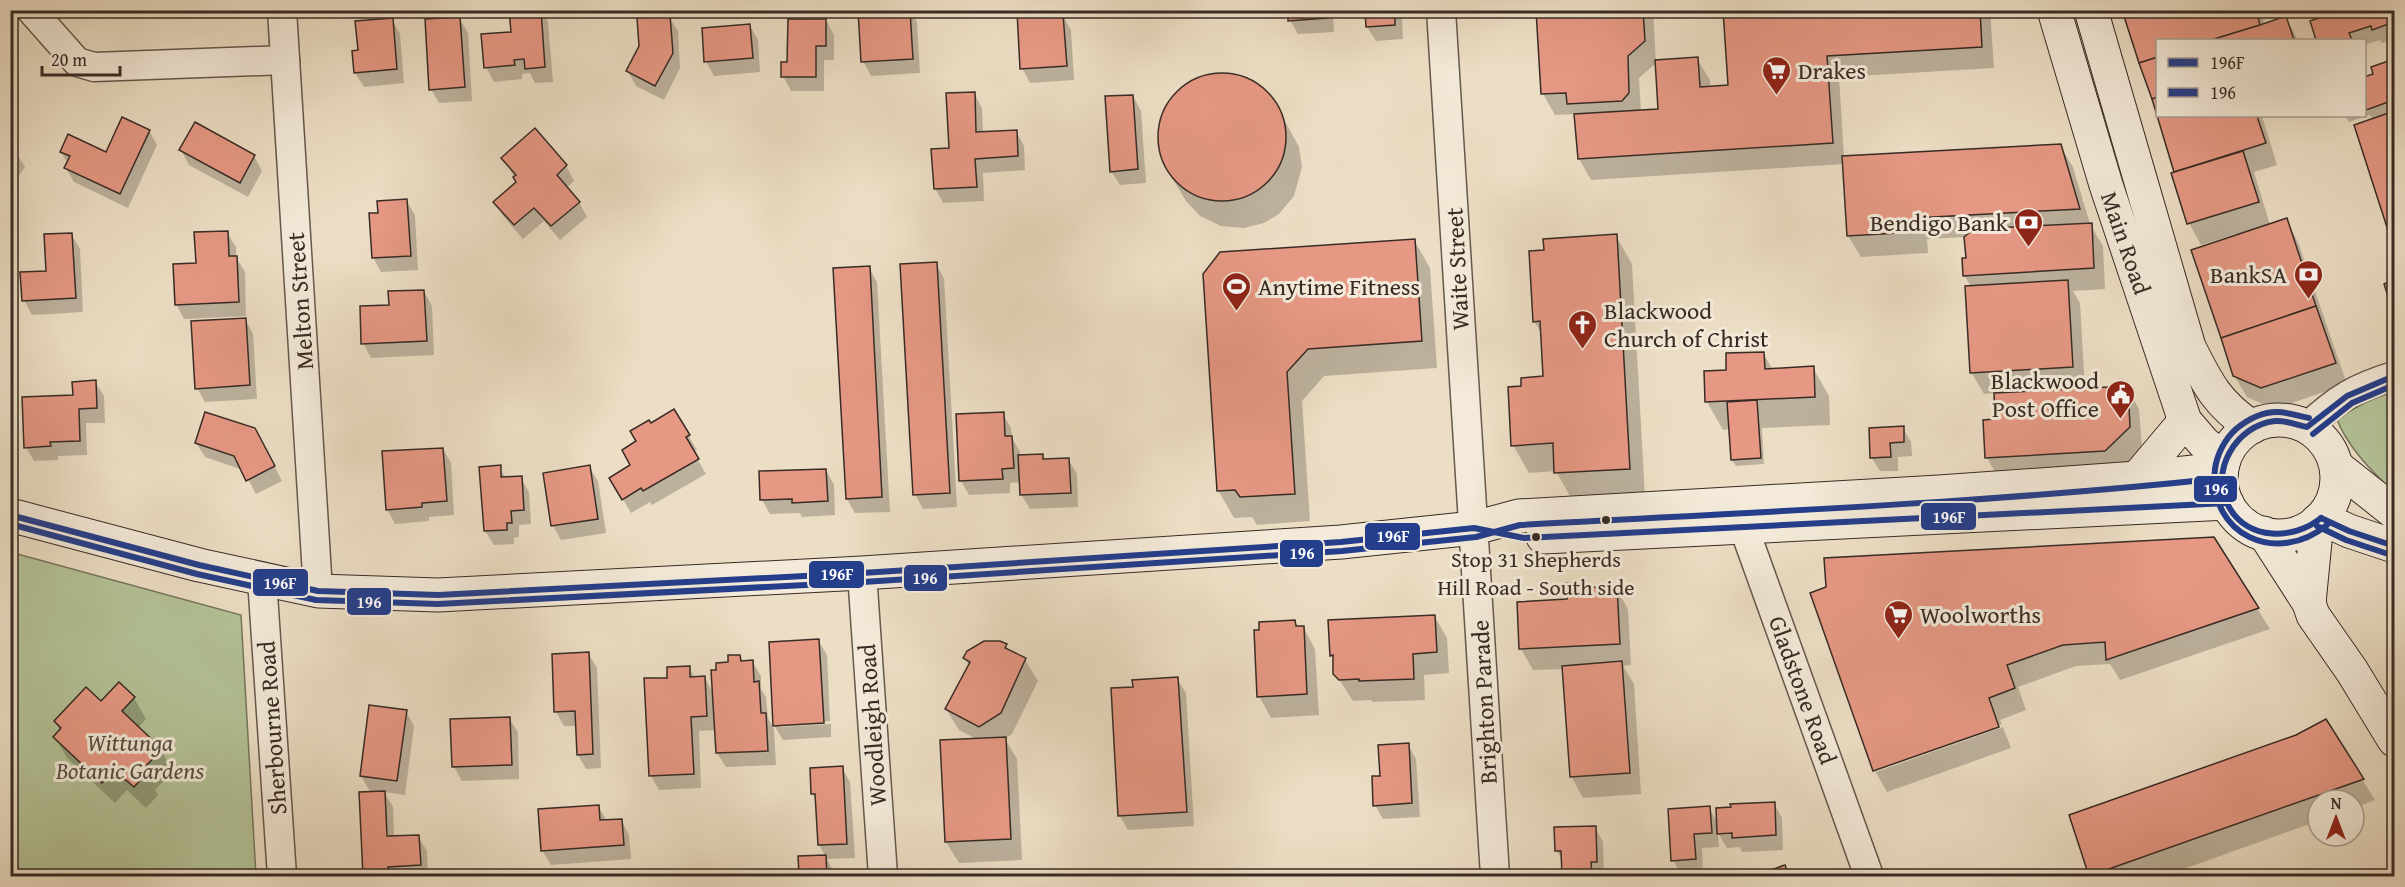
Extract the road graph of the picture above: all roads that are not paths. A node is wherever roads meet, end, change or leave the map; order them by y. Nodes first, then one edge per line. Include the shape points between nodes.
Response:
1 (31, 10) edge
2 (282, 10) edge
3 (1441, 10) edge
4 (2054, 10) edge
5 (2091, 10) edge
6 (285, 60) junction
7 (2394, 376) edge
8 (2186, 421) junction
9 (2252, 427) junction
10 (2307, 427) junction
11 (2223, 464) junction
12 (2336, 466) junction
13 (2136, 478) junction
14 (2227, 503) junction
15 (2394, 512) edge
16 (10, 515) edge
17 (1740, 515) junction
18 (2319, 520) junction
19 (1474, 528) junction
20 (2264, 533) junction
21 (2394, 546) edge
22 (862, 573) junction
23 (262, 579) junction
24 (318, 591) junction
25 (2309, 603) junction
26 (2394, 740) edge
27 (282, 876) edge
28 (883, 876) edge
29 (1495, 876) edge
30 (1869, 876) edge

1 - 6 street via 77,62 94,68
2 - 6 street, Melton Street
3 - 19 street, Waite Street
4 - 8 main road, Main Road via 2106,185
5 - 9 main road, Main Road via 2189,347 2210,389 2234,415
6 - 24 street, Melton Street
7 - 10 street via 2364,386 2332,404
8 - 11 main road, Main Road
8 - 13 main road
9 - 10 main road via 2279,420
9 - 11 main road via 2238,438
10 - 12 main road via 2327,445
11 - 13 main road
11 - 14 main road via 2222,487
12 - 15 main road
12 - 18 main road via 2335,493
13 - 17 main road via 1940,492
14 - 17 main road
14 - 20 main road via 2242,522
16 - 23 main road
17 - 19 main road via 1519,516
17 - 30 street, Gladstone Road
18 - 20 main road via 2292,534
18 - 21 main road
18 - 25 main road
19 - 22 main road via 1341,542
19 - 29 street, Brighton Parade
20 - 25 main road
22 - 24 main road via 438,595
22 - 28 street, Woodleigh Road
23 - 24 main road
23 - 27 street, Sherbourne Road
25 - 26 main road

